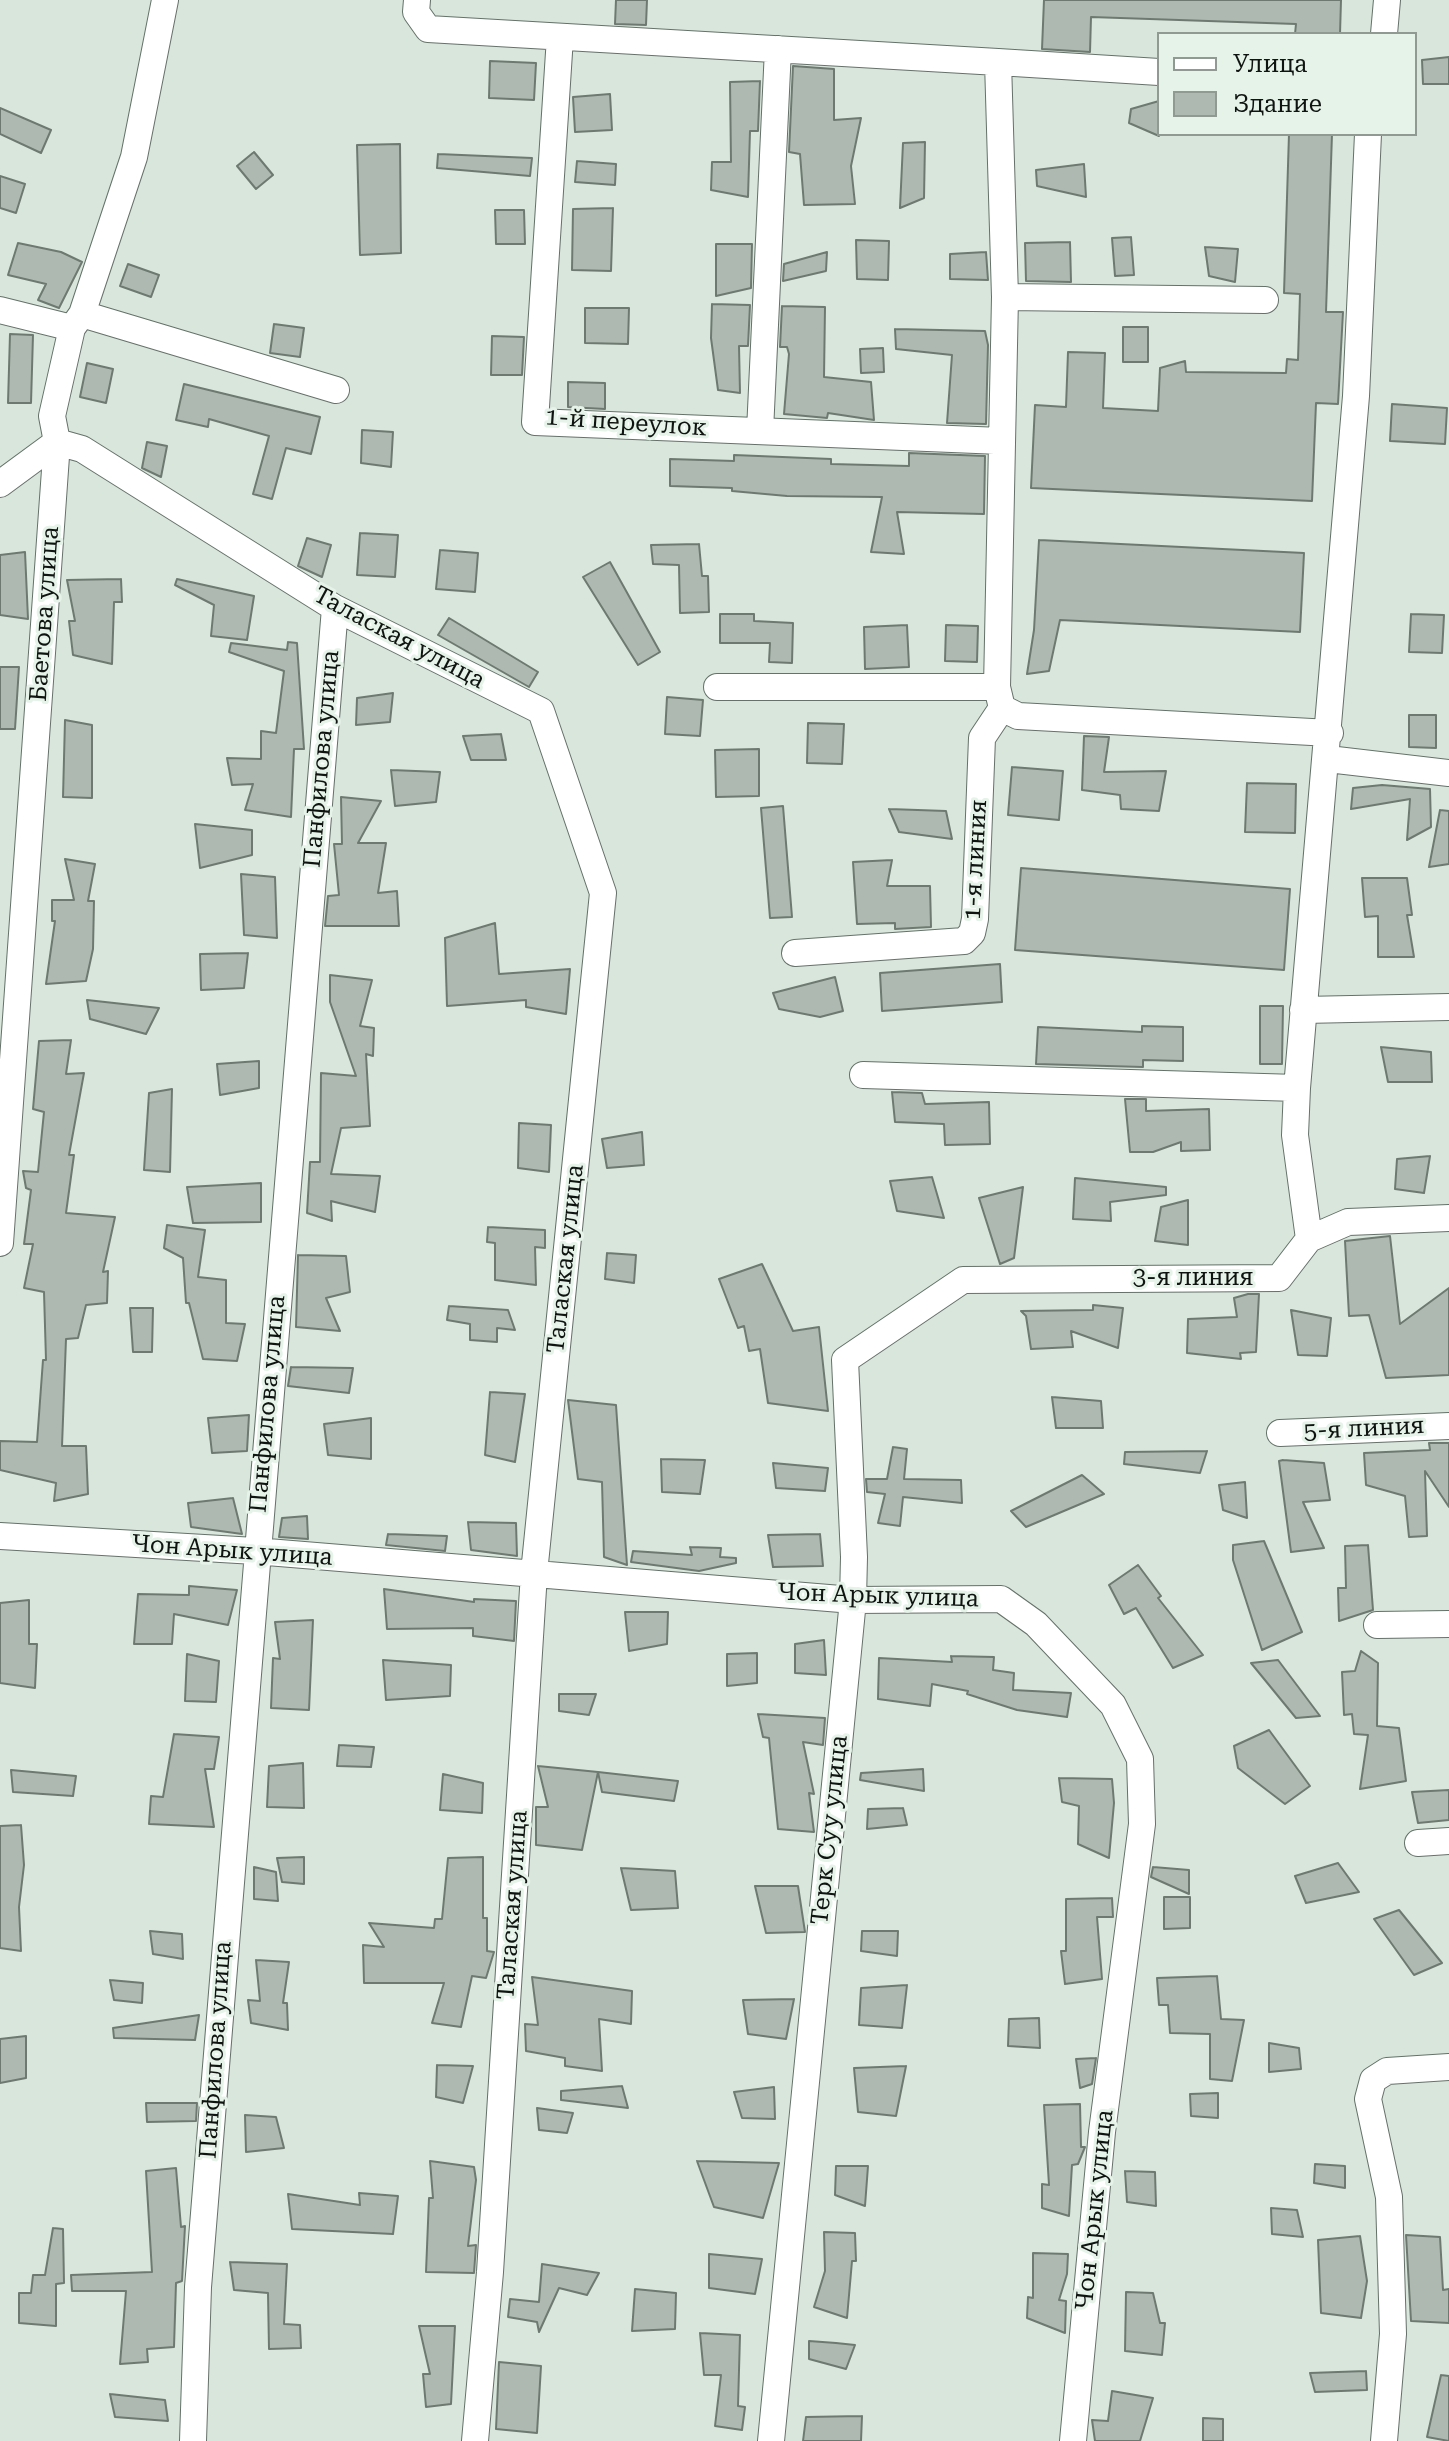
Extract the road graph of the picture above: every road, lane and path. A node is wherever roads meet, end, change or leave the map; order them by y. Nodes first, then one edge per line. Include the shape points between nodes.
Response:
1 (165, 0) edge
2 (417, 0) edge
3 (1387, 0) edge
4 (1384, 32) edge
5 (560, 37) junction
6 (778, 49) junction
7 (998, 62) junction
8 (1157, 72) edge
9 (1368, 136) edge
10 (1005, 297) junction
11 (1265, 300) dead end
12 (0, 310) edge
13 (77, 321) junction
14 (336, 390) dead end
15 (760, 431) junction
16 (1001, 441) junction
17 (57, 442) junction
18 (0, 484) edge
19 (335, 608) junction
20 (717, 687) dead end
21 (1000, 698) junction
22 (1329, 746) junction
23 (1449, 773) edge
24 (795, 953) dead end
25 (1449, 1007) edge
26 (1303, 1010) junction
27 (863, 1075) dead end
28 (1297, 1088) junction
29 (1449, 1218) edge
30 (1309, 1239) junction
31 (0, 1243) edge
32 (963, 1280) joint
33 (1449, 1426) edge
34 (1280, 1433) dead end
35 (0, 1536) edge
36 (255, 1551) junction
37 (534, 1573) junction
38 (853, 1600) junction
39 (1449, 1624) edge
40 (1377, 1625) dead end
41 (1449, 1841) edge
42 (1418, 1843) dead end
43 (1449, 2067) edge
44 (193, 2441) edge
45 (475, 2441) edge
46 (771, 2441) edge
47 (1073, 2441) edge
48 (1384, 2441) edge

1 - 13 street, Баетова улица via 134,157
2 - 5 street via 416,12 428,29
3 - 4 street
5 - 6 street
5 - 15 street, 1-й переулок via 535,422
6 - 7 street
6 - 15 street
7 - 8 street
7 - 10 street
9 - 22 street via 1356,396
10 - 11 street
10 - 16 street
12 - 13 street
13 - 14 street
13 - 17 street, Баетова улица via 52,416
15 - 16 street, 1-й переулок
16 - 21 street
17 - 18 street
17 - 19 street, Талаская улица via 82,449
17 - 31 street, Баетова улица
19 - 36 street, Панфилова улица
19 - 37 street, Талаская улица via 541,711 603,893
20 - 21 street
21 - 22 street via 1018,716
21 - 24 street, 1-я линия via 982,738 972,933 964,941
22 - 23 street
22 - 26 street
25 - 26 street
26 - 28 street
27 - 28 street
28 - 30 street via 1295,1135
29 - 30 street, 3-я линия via 1348,1222
30 - 32 street, 3-я линия via 1279,1278
32 - 38 street, Терк Суу улица via 845,1360
33 - 34 street, 5-я линия
35 - 36 street, Чон Арык улица
36 - 37 street, Чон Арык улица
36 - 44 street, Панфилова улица via 198,2287
37 - 38 street, Чон Арык улица
37 - 45 street, Талаская улица
38 - 46 street, Терк Суу улица
38 - 47 street, Чон Арык улица via 1001,1599 1036,1624 1113,1705 1140,1759 1142,1824 1102,2132
39 - 40 street
41 - 42 street
43 - 48 street via 1387,2071 1373,2080 1368,2099 1389,2197 1393,2334

